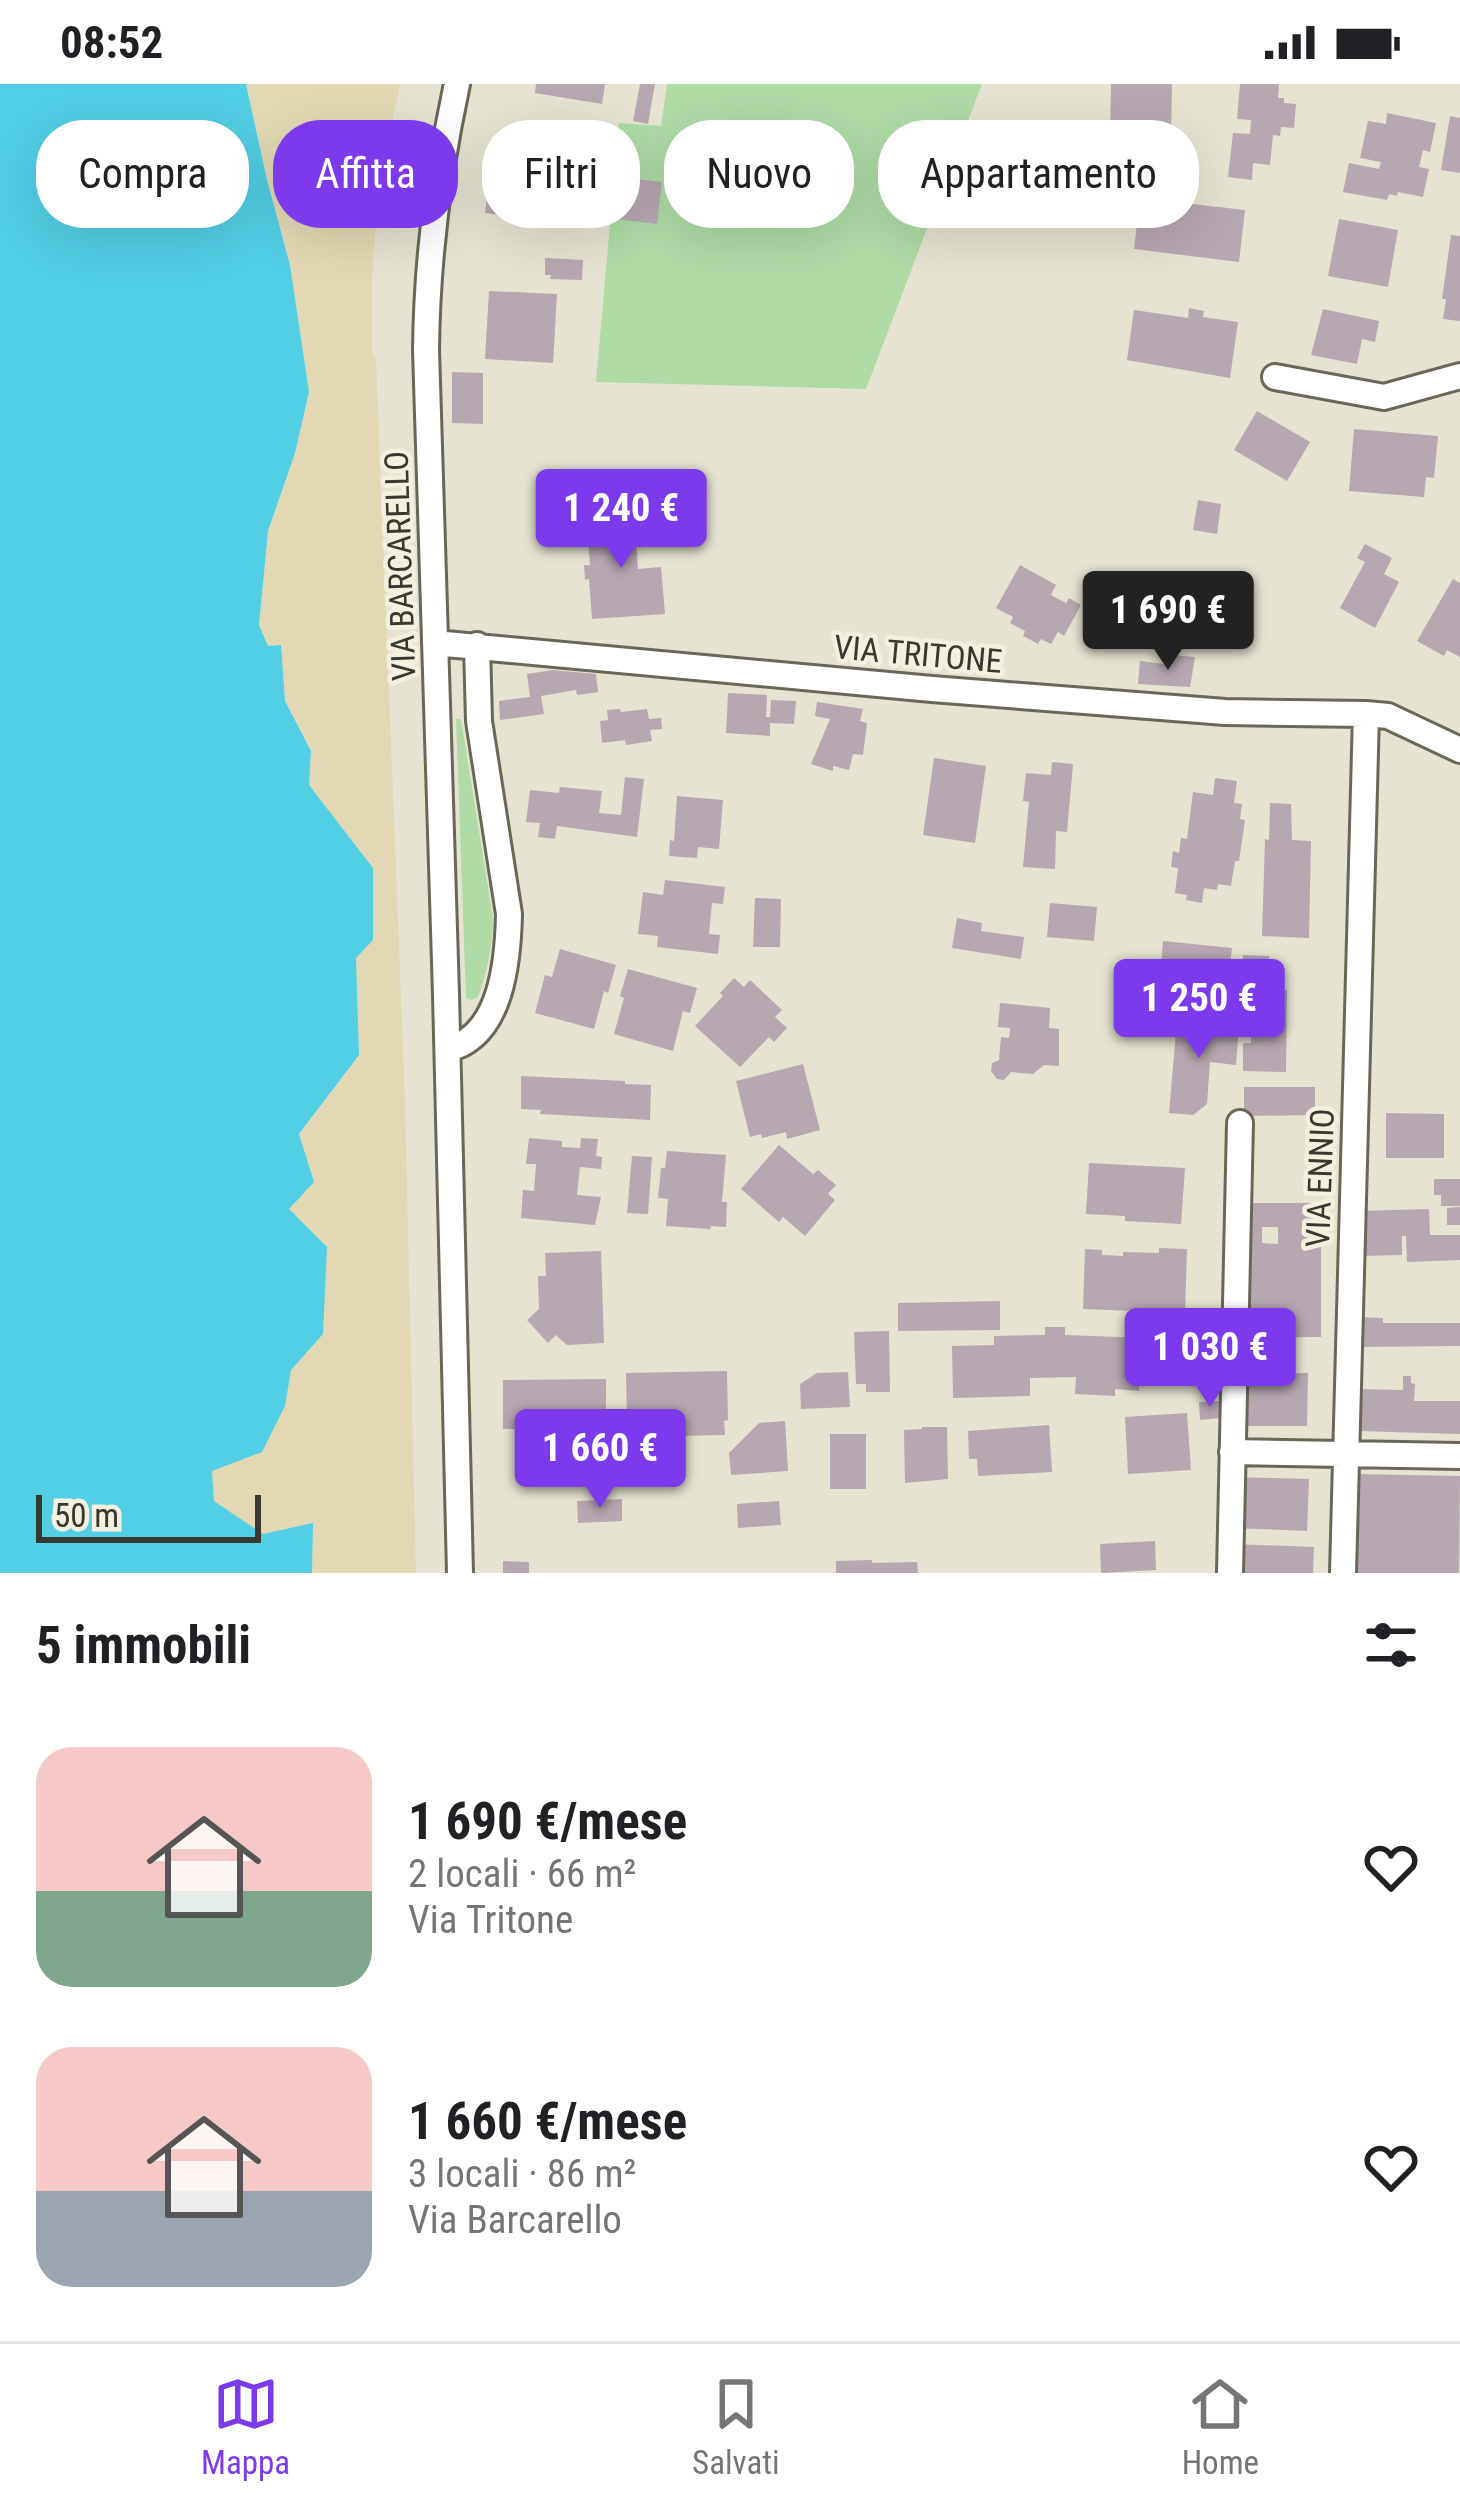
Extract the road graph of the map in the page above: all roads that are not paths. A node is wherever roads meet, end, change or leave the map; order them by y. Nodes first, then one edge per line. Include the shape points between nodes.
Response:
1 (458, 84) edge
2 (1460, 376) edge
3 (1275, 377) dead end
4 (435, 643) junction
5 (477, 645) junction
6 (1366, 714) junction
7 (1460, 750) edge
8 (448, 1048) junction
9 (1240, 1123) dead end
10 (1232, 1452) junction
11 (1345, 1453) junction
12 (1460, 1456) edge
13 (460, 1573) edge
14 (1231, 1573) edge
15 (1342, 1573) edge

1 - 4 street, VIA BARCARELLO via 427,296
2 - 3 street via 1384,398
4 - 5 street, VIA TRITONE
4 - 8 street, VIA BARCARELLO
5 - 6 street, VIA TRITONE via 1117,704
5 - 8 street via 478,713 508,940 490,1017 476,1036
6 - 7 street, VIA TRITONE via 1388,716
6 - 11 street, VIA ENNIO
8 - 13 street, VIA BARCARELLO
9 - 10 street
10 - 11 street
10 - 14 street
11 - 12 street
11 - 15 street, VIA ENNIO

